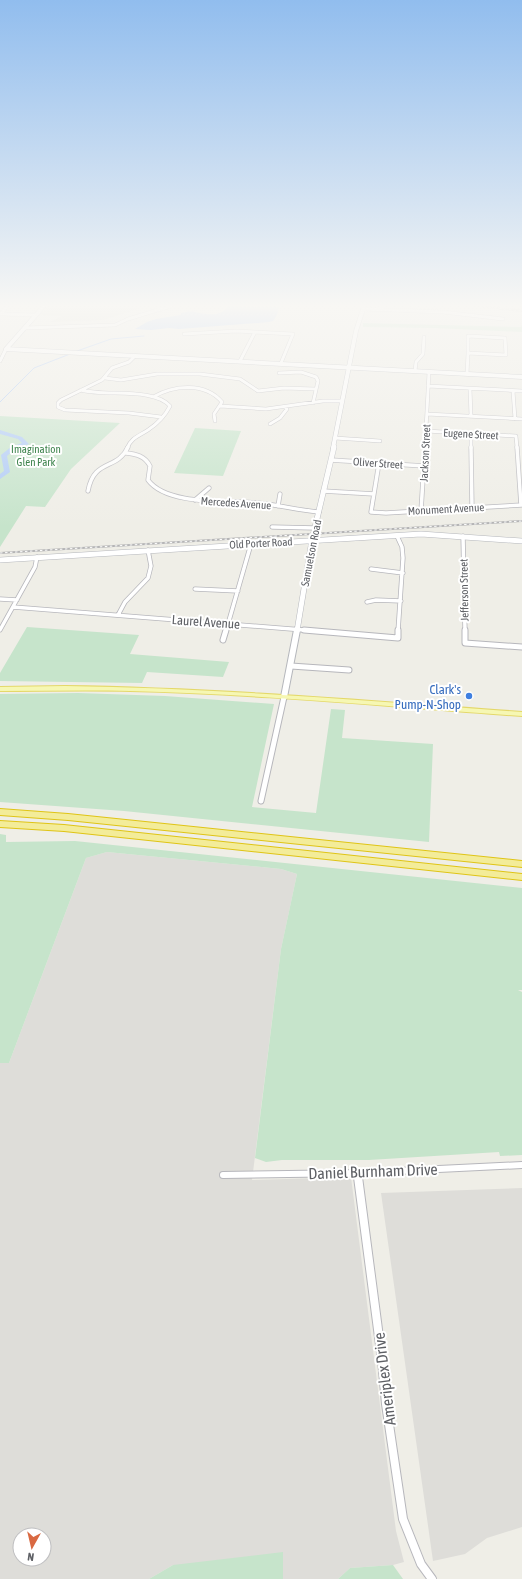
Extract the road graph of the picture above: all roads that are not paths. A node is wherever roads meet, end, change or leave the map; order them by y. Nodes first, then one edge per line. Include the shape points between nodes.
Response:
1 (102, 380) edge
2 (241, 380) edge
3 (318, 380) edge
4 (346, 380) edge
5 (428, 380) edge
6 (428, 386) junction
7 (470, 388) junction
8 (315, 389) junction
9 (81, 390) junction
10 (513, 391) junction
11 (522, 392) edge
12 (153, 397) junction
13 (342, 402) junction
14 (313, 403) junction
15 (220, 406) junction
16 (285, 407) junction
17 (427, 414) junction
18 (471, 416) junction
19 (161, 417) junction
20 (515, 419) junction
21 (522, 420) edge
22 (215, 421) dead end
23 (270, 424) dead end
24 (426, 431) junction
25 (471, 434) junction
26 (335, 438) junction
27 (380, 441) dead end
28 (517, 452) junction
29 (126, 453) junction
30 (522, 453) edge
31 (331, 460) junction
32 (379, 463) junction
33 (424, 466) junction
34 (209, 488) dead end
35 (88, 491) dead end
36 (323, 491) junction
37 (280, 494) dead end
38 (374, 494) junction
39 (195, 500) junction
40 (521, 505) edge
41 (278, 506) junction
42 (472, 508) junction
43 (421, 511) junction
44 (319, 512) junction
45 (272, 527) dead end
46 (315, 528) junction
47 (397, 536) junction
48 (463, 536) junction
49 (312, 540) junction
50 (522, 541) edge
51 (251, 544) junction
52 (148, 550) junction
53 (37, 557) junction
54 (0, 560) edge
55 (371, 569) dead end
56 (403, 573) junction
57 (195, 589) dead end
58 (238, 591) junction
59 (0, 599) edge
60 (17, 600) junction
61 (401, 601) junction
62 (367, 602) dead end
63 (13, 607) junction
64 (118, 615) junction
65 (228, 624) junction
66 (0, 629) edge
67 (297, 629) junction
68 (223, 640) dead end
69 (522, 647) edge
70 (291, 666) junction
71 (349, 670) dead end
72 (0, 689) edge
73 (284, 697) junction
74 (522, 714) edge
75 (261, 801) dead end
76 (0, 812) edge
77 (0, 824) edge
78 (522, 864) edge
79 (522, 877) edge
80 (522, 1165) edge
81 (357, 1173) junction
82 (223, 1175) dead end
83 (432, 1579) edge

1 - 9 street
2 - 8 street via 258,391 284,388
3 - 8 street
4 - 13 street, Samuelson Road
5 - 6 street, Jackson Street
6 - 7 street
6 - 17 street, Jackson Street
7 - 10 street
7 - 18 street
8 - 14 street
9 - 12 street
9 - 19 street via 60,401 58,407 62,410
10 - 11 street
10 - 20 street
12 - 15 street via 170,390 200,389 219,397 222,402
12 - 19 street via 169,404 169,408
13 - 14 street
13 - 26 street, Samuelson Road
14 - 16 street
15 - 16 street via 252,409
15 - 22 street via 214,414
16 - 23 street via 285,413
17 - 18 street
17 - 24 street, Jackson Street
18 - 20 street
19 - 29 street via 132,440
20 - 21 street
24 - 25 street, Eugene Street
24 - 33 street, Jackson Street
25 - 28 street, Eugene Street via 516,436
25 - 42 street
26 - 27 street
26 - 31 street, Samuelson Road
28 - 30 street
28 - 40 street
29 - 35 street via 115,462 97,470 89,481
29 - 39 street, Mercedes Avenue via 140,456 147,461 150,469 148,480 152,484 174,495
31 - 32 street, Oliver Street
31 - 36 street, Samuelson Road
32 - 33 street, Oliver Street
32 - 38 street
33 - 43 street, Jackson Street
34 - 39 street, Mercedes Avenue
36 - 38 street
36 - 44 street, Samuelson Road
37 - 41 street, Mercedes Avenue
38 - 43 street, Monument Avenue via 370,512
39 - 41 street, Mercedes Avenue
40 - 42 street, Monument Avenue
41 - 44 street, Mercedes Avenue
42 - 43 street, Monument Avenue
44 - 46 street, Samuelson Road
45 - 46 street
46 - 49 street, Samuelson Road
47 - 48 street, Old Porter Road
47 - 49 street, Old Porter Road
47 - 56 street via 403,552
48 - 50 street, Old Porter Road
48 - 69 street, Jefferson Street via 465,643
49 - 51 street, Old Porter Road
49 - 67 street, Samuelson Road
51 - 52 street, Old Porter Road
51 - 58 street
52 - 53 street, Old Porter Road
52 - 64 street via 151,566 148,578 125,602
53 - 54 street, Old Porter Road
53 - 60 street via 35,567
55 - 56 street
56 - 61 street
57 - 58 street
58 - 65 street
59 - 60 street
60 - 63 street
61 - 62 street
61 - 67 street, Laurel Avenue via 398,638
63 - 64 street, Laurel Avenue
63 - 66 street
64 - 65 street, Laurel Avenue
65 - 67 street, Laurel Avenue
65 - 68 street
67 - 70 street, Samuelson Road
70 - 71 street
70 - 73 street, Samuelson Road
72 - 73 main road via 128,689
73 - 74 main road
73 - 75 street, Samuelson Road
76 - 78 highway
77 - 79 highway via 64,828
80 - 81 street, Daniel Burnham Drive
81 - 82 street, Daniel Burnham Drive
81 - 83 street, Ameriplex Drive via 403,1519 421,1564

